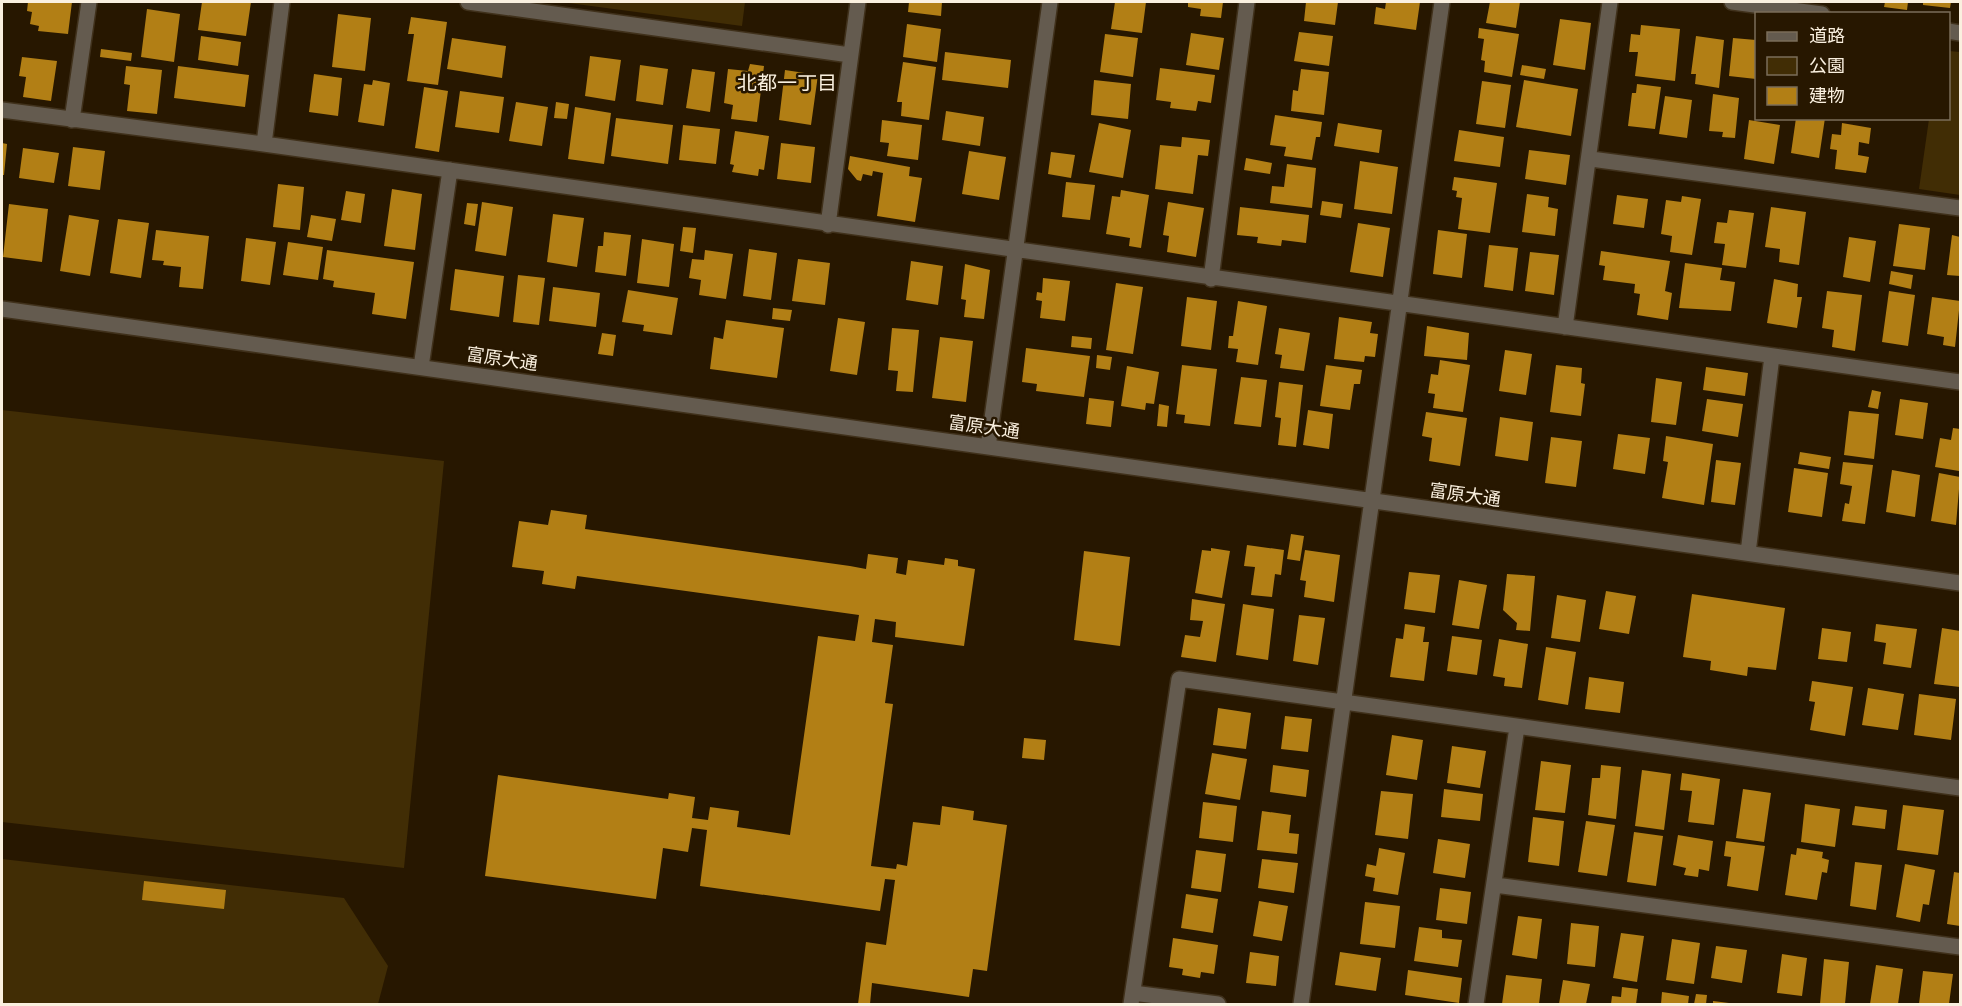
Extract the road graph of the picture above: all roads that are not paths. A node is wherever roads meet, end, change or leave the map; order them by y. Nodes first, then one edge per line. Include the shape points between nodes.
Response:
1 (90, 2) edge
2 (282, 2) edge
3 (468, 2) edge
4 (858, 2) edge
5 (1050, 2) edge
6 (1247, 2) edge
7 (1442, 2) edge
8 (1610, 2) edge
9 (1732, 2) edge
10 (1807, 12) edge
11 (850, 55) junction
12 (2, 110) edge
13 (72, 120) junction
14 (264, 144) junction
15 (1590, 159) junction
16 (450, 170) junction
17 (1960, 208) edge
18 (828, 225) junction
19 (1015, 250) junction
20 (1211, 279) junction
21 (1399, 304) junction
22 (2, 309) edge
23 (1565, 327) junction
24 (1772, 356) junction
25 (421, 367) junction
26 (1960, 382) edge
27 (988, 447) junction
28 (1371, 501) junction
29 (1748, 554) junction
30 (1960, 583) edge
31 (1344, 702) junction
32 (1517, 727) junction
33 (1960, 788) edge
34 (1496, 885) junction
35 (1960, 947) edge
36 (1132, 999) edge
37 (1218, 1005) edge
38 (1301, 1005) edge
39 (1476, 1005) edge

1 - 13 street
2 - 14 street
3 - 11 street
4 - 11 street
5 - 19 street
6 - 20 street
7 - 21 street
8 - 15 street
9 - 10 street
11 - 18 street
12 - 13 street
13 - 14 street
14 - 16 street
15 - 17 street
15 - 23 street
16 - 18 street
16 - 25 street
18 - 19 street
19 - 20 street
19 - 27 street
20 - 21 street
21 - 23 street
21 - 28 street
22 - 25 street, 富原大通
23 - 24 street
24 - 26 street
24 - 29 street
25 - 27 street, 富原大通
27 - 28 street, 富原大通
28 - 29 street, 富原大通
28 - 31 street
29 - 30 street, 富原大通
31 - 32 street
31 - 36 street via 1179,679
31 - 38 street
32 - 33 street
32 - 34 street
34 - 35 street
34 - 39 street
36 - 37 street

